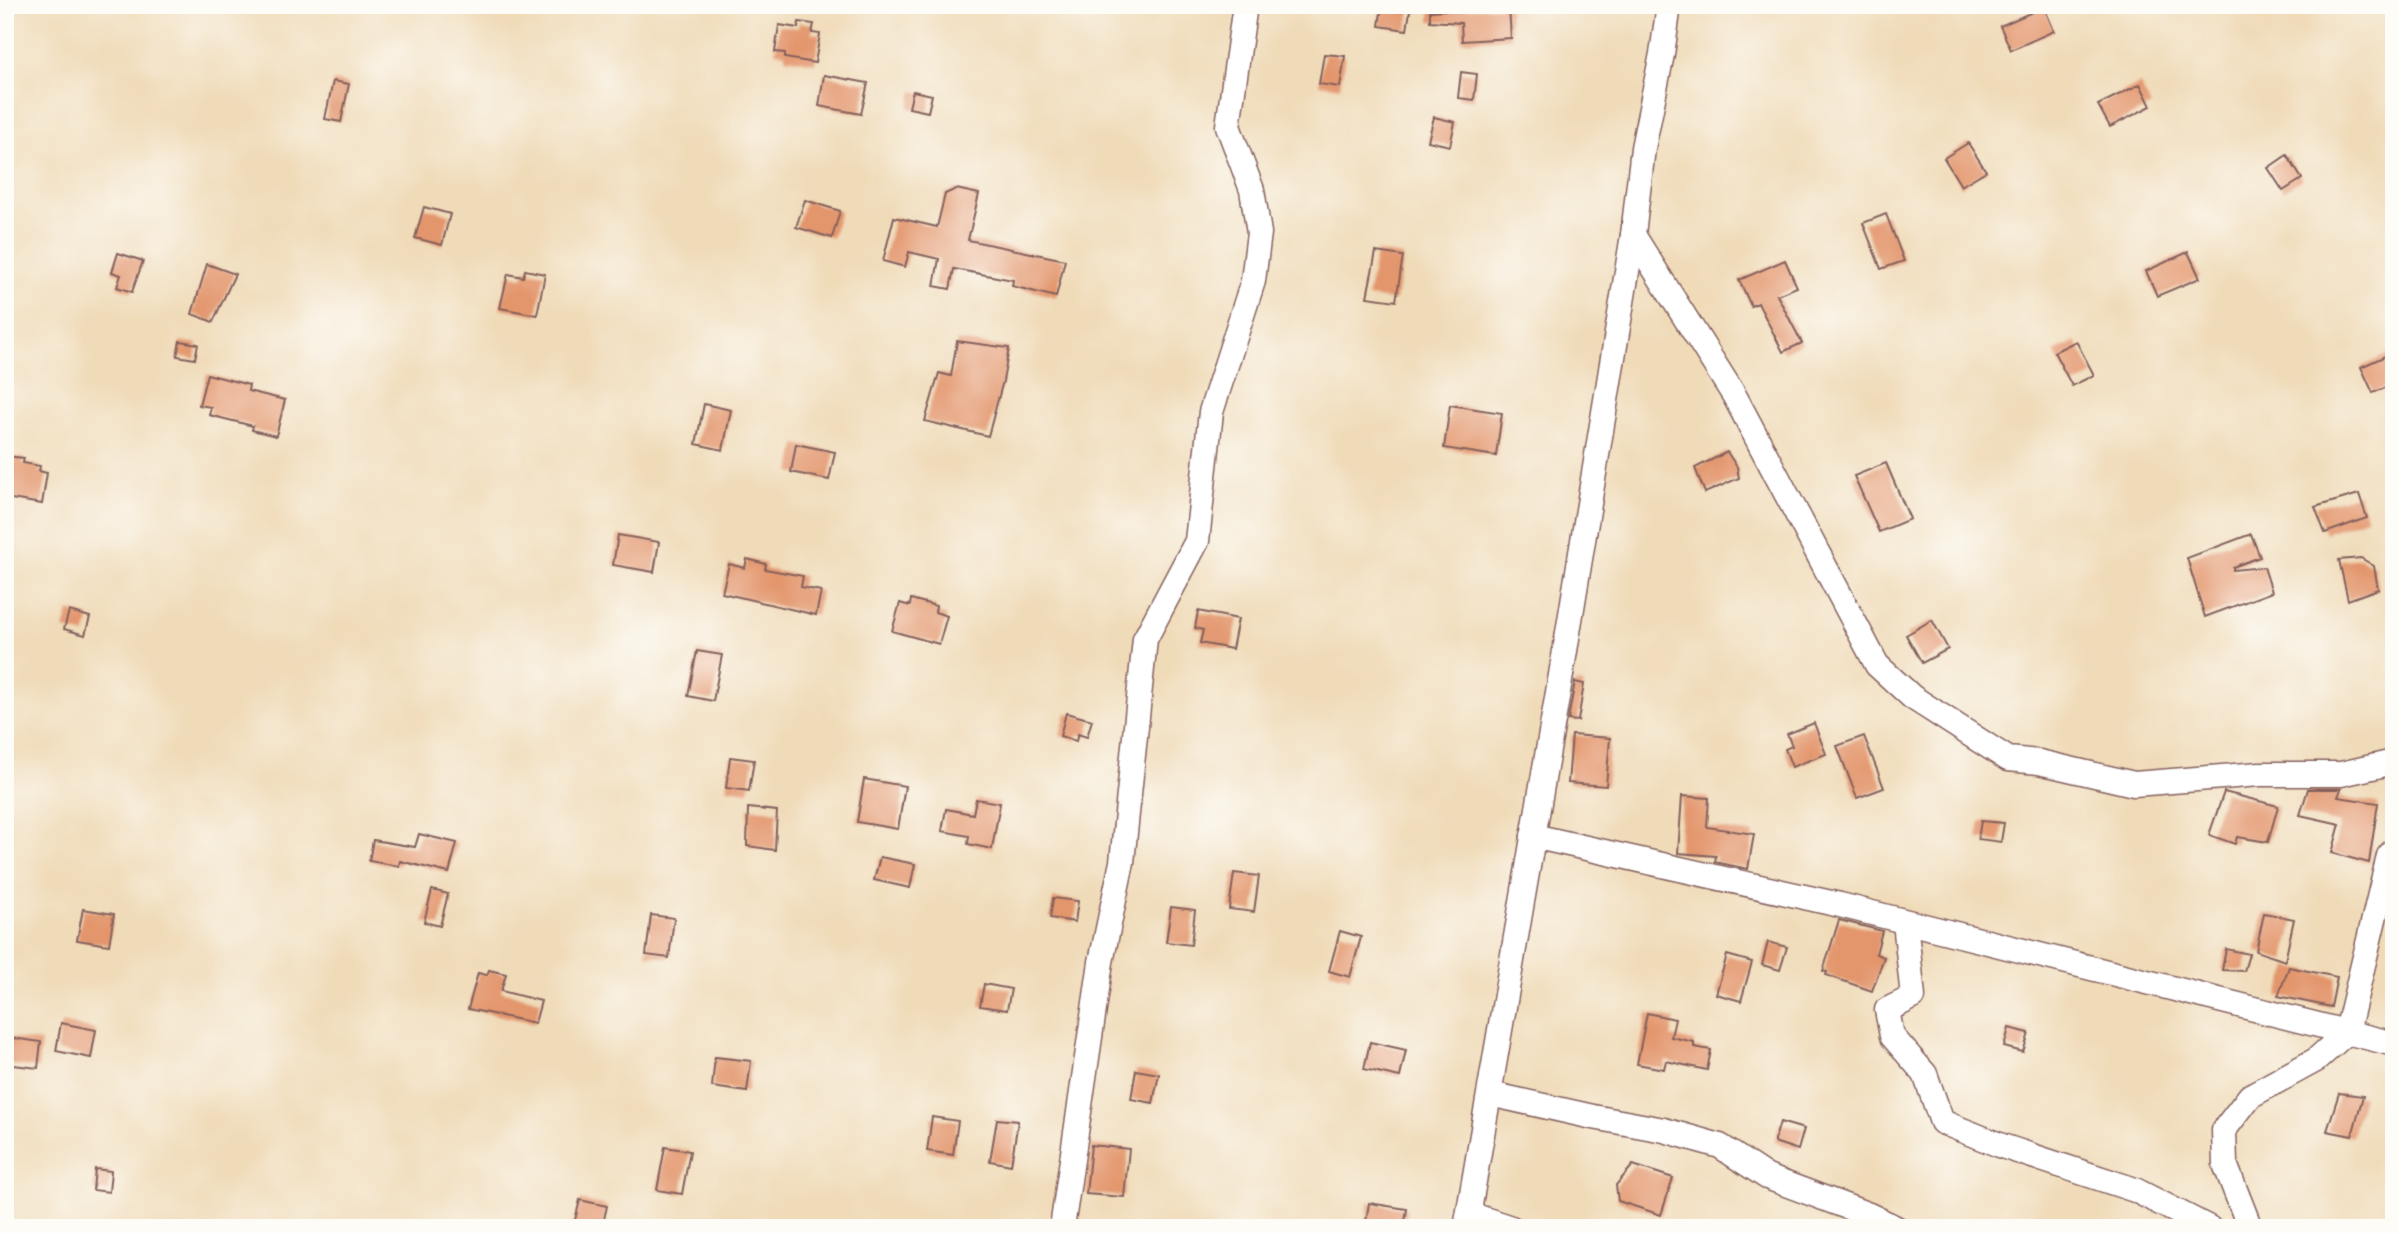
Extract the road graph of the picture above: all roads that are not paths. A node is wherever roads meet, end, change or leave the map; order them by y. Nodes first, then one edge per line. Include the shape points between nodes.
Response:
1 (1245, 5) edge
2 (1669, 5) edge
3 (1633, 235) junction
4 (2394, 762) edge
5 (1533, 836) junction
6 (2394, 850) edge
7 (1906, 922) junction
8 (2347, 1032) junction
9 (2394, 1044) edge
10 (1490, 1094) junction
11 (1467, 1221) edge
12 (1062, 1228) edge
13 (1511, 1228) edge
14 (1896, 1228) edge
15 (2209, 1228) edge
16 (2250, 1228) edge

1 - 12 street via 1228,126 1252,190 1259,233 1253,281 1210,412 1197,541 1145,639 1122,862 1101,962
2 - 3 street via 1643,148
3 - 4 street via 1734,394 1877,666 1912,697 2008,759 2134,784 2260,774 2341,774
3 - 5 street
5 - 7 street
5 - 10 street
6 - 8 street
7 - 8 street
7 - 15 street via 1913,997 1887,1010 1892,1036 1925,1074 1942,1122 2135,1190
8 - 9 street
8 - 16 street via 2316,1060 2250,1096 2224,1130 2225,1164
10 - 11 street
10 - 14 street via 1720,1146 1767,1177
11 - 13 street

